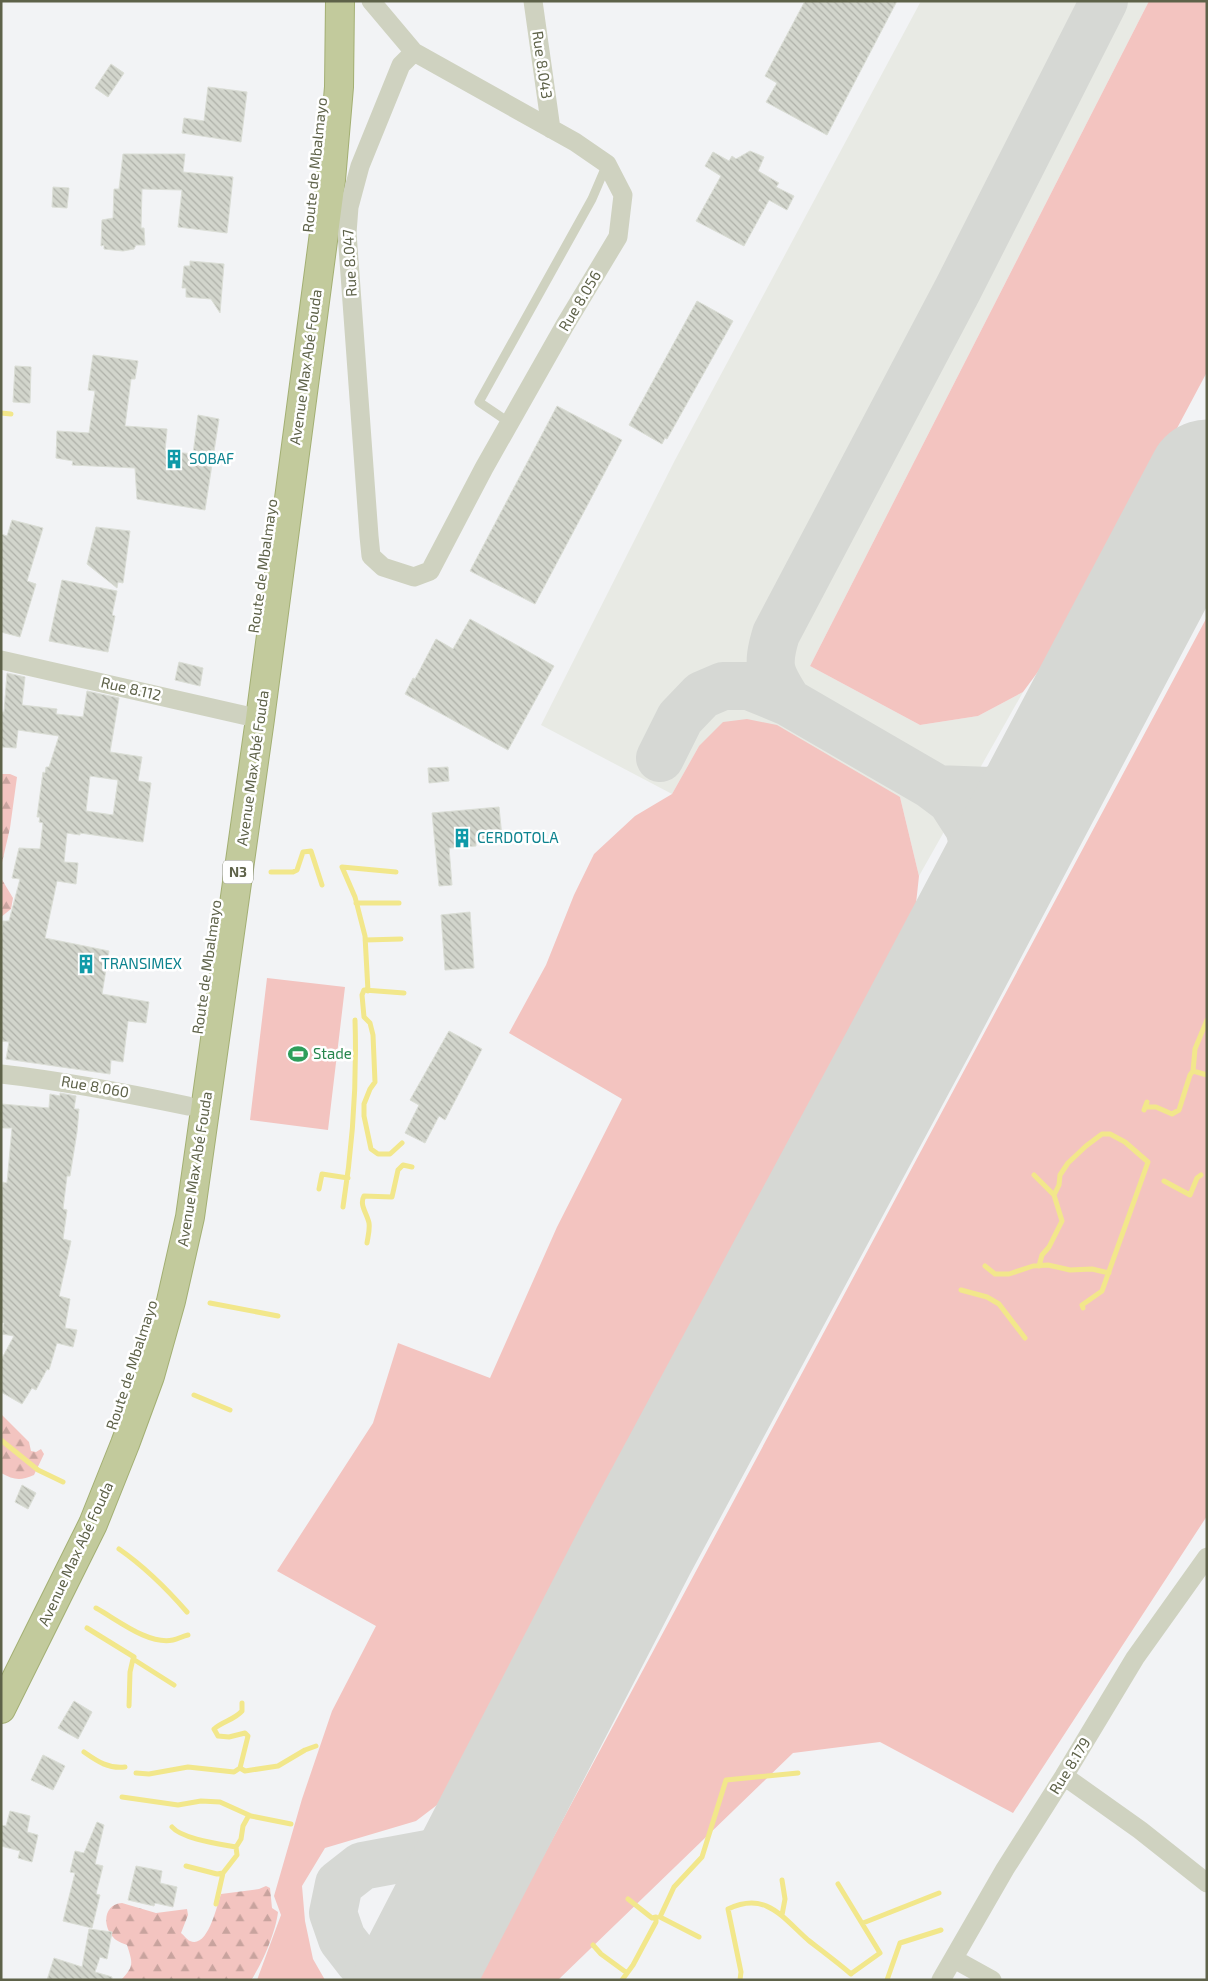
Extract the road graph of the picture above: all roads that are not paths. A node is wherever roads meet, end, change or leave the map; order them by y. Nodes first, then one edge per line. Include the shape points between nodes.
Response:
1 (324, 1) edge
2 (340, 1) edge
3 (371, 1) edge
4 (533, 1) edge
5 (414, 52) junction
6 (551, 129) junction
7 (607, 164) junction
8 (510, 424) junction
9 (371, 556) joint
10 (1, 660) edge
11 (251, 717) junction
12 (1, 1074) edge
13 (188, 1106) junction
14 (1207, 1557) edge
15 (1, 1665) edge
16 (1, 1709) edge
17 (1064, 1776) junction
18 (1207, 1883) edge
19 (954, 1959) junction
20 (941, 1980) edge
21 (992, 1980) edge

1 - 11 highway, Route de Mbalmayo / N3 via 323,86 315,178
2 - 11 highway, Avenue Max Abé Fouda / N3 via 339,87 331,180
3 - 5 street
4 - 6 street, Rue 8.043
5 - 6 street, Rue 8.056
5 - 9 street, Rue 8.047 via 402,65 360,166 349,207 347,233
6 - 7 street, Rue 8.056
7 - 8 street, Rue 8.056 via 623,195 618,237
7 - 8 lane via 592,199 479,402
8 - 9 street, Rue 8.056 via 430,571 414,577 383,567
10 - 11 street, Rue 8.112
11 - 13 highway, Route de Mbalmayo / N3
11 - 16 highway, Avenue Max Abé Fouda / N3 via 190,1217 171,1301 150,1376 93,1524
12 - 13 street, Rue 8.060 via 56,1080
13 - 15 highway, Route de Mbalmayo / N3 via 156,1292 132,1374 76,1518
14 - 17 street, Rue 8.179 via 1135,1658
17 - 18 street
17 - 19 street, Rue 8.179 via 1005,1869
19 - 20 street, Rue 8.179
19 - 21 street

